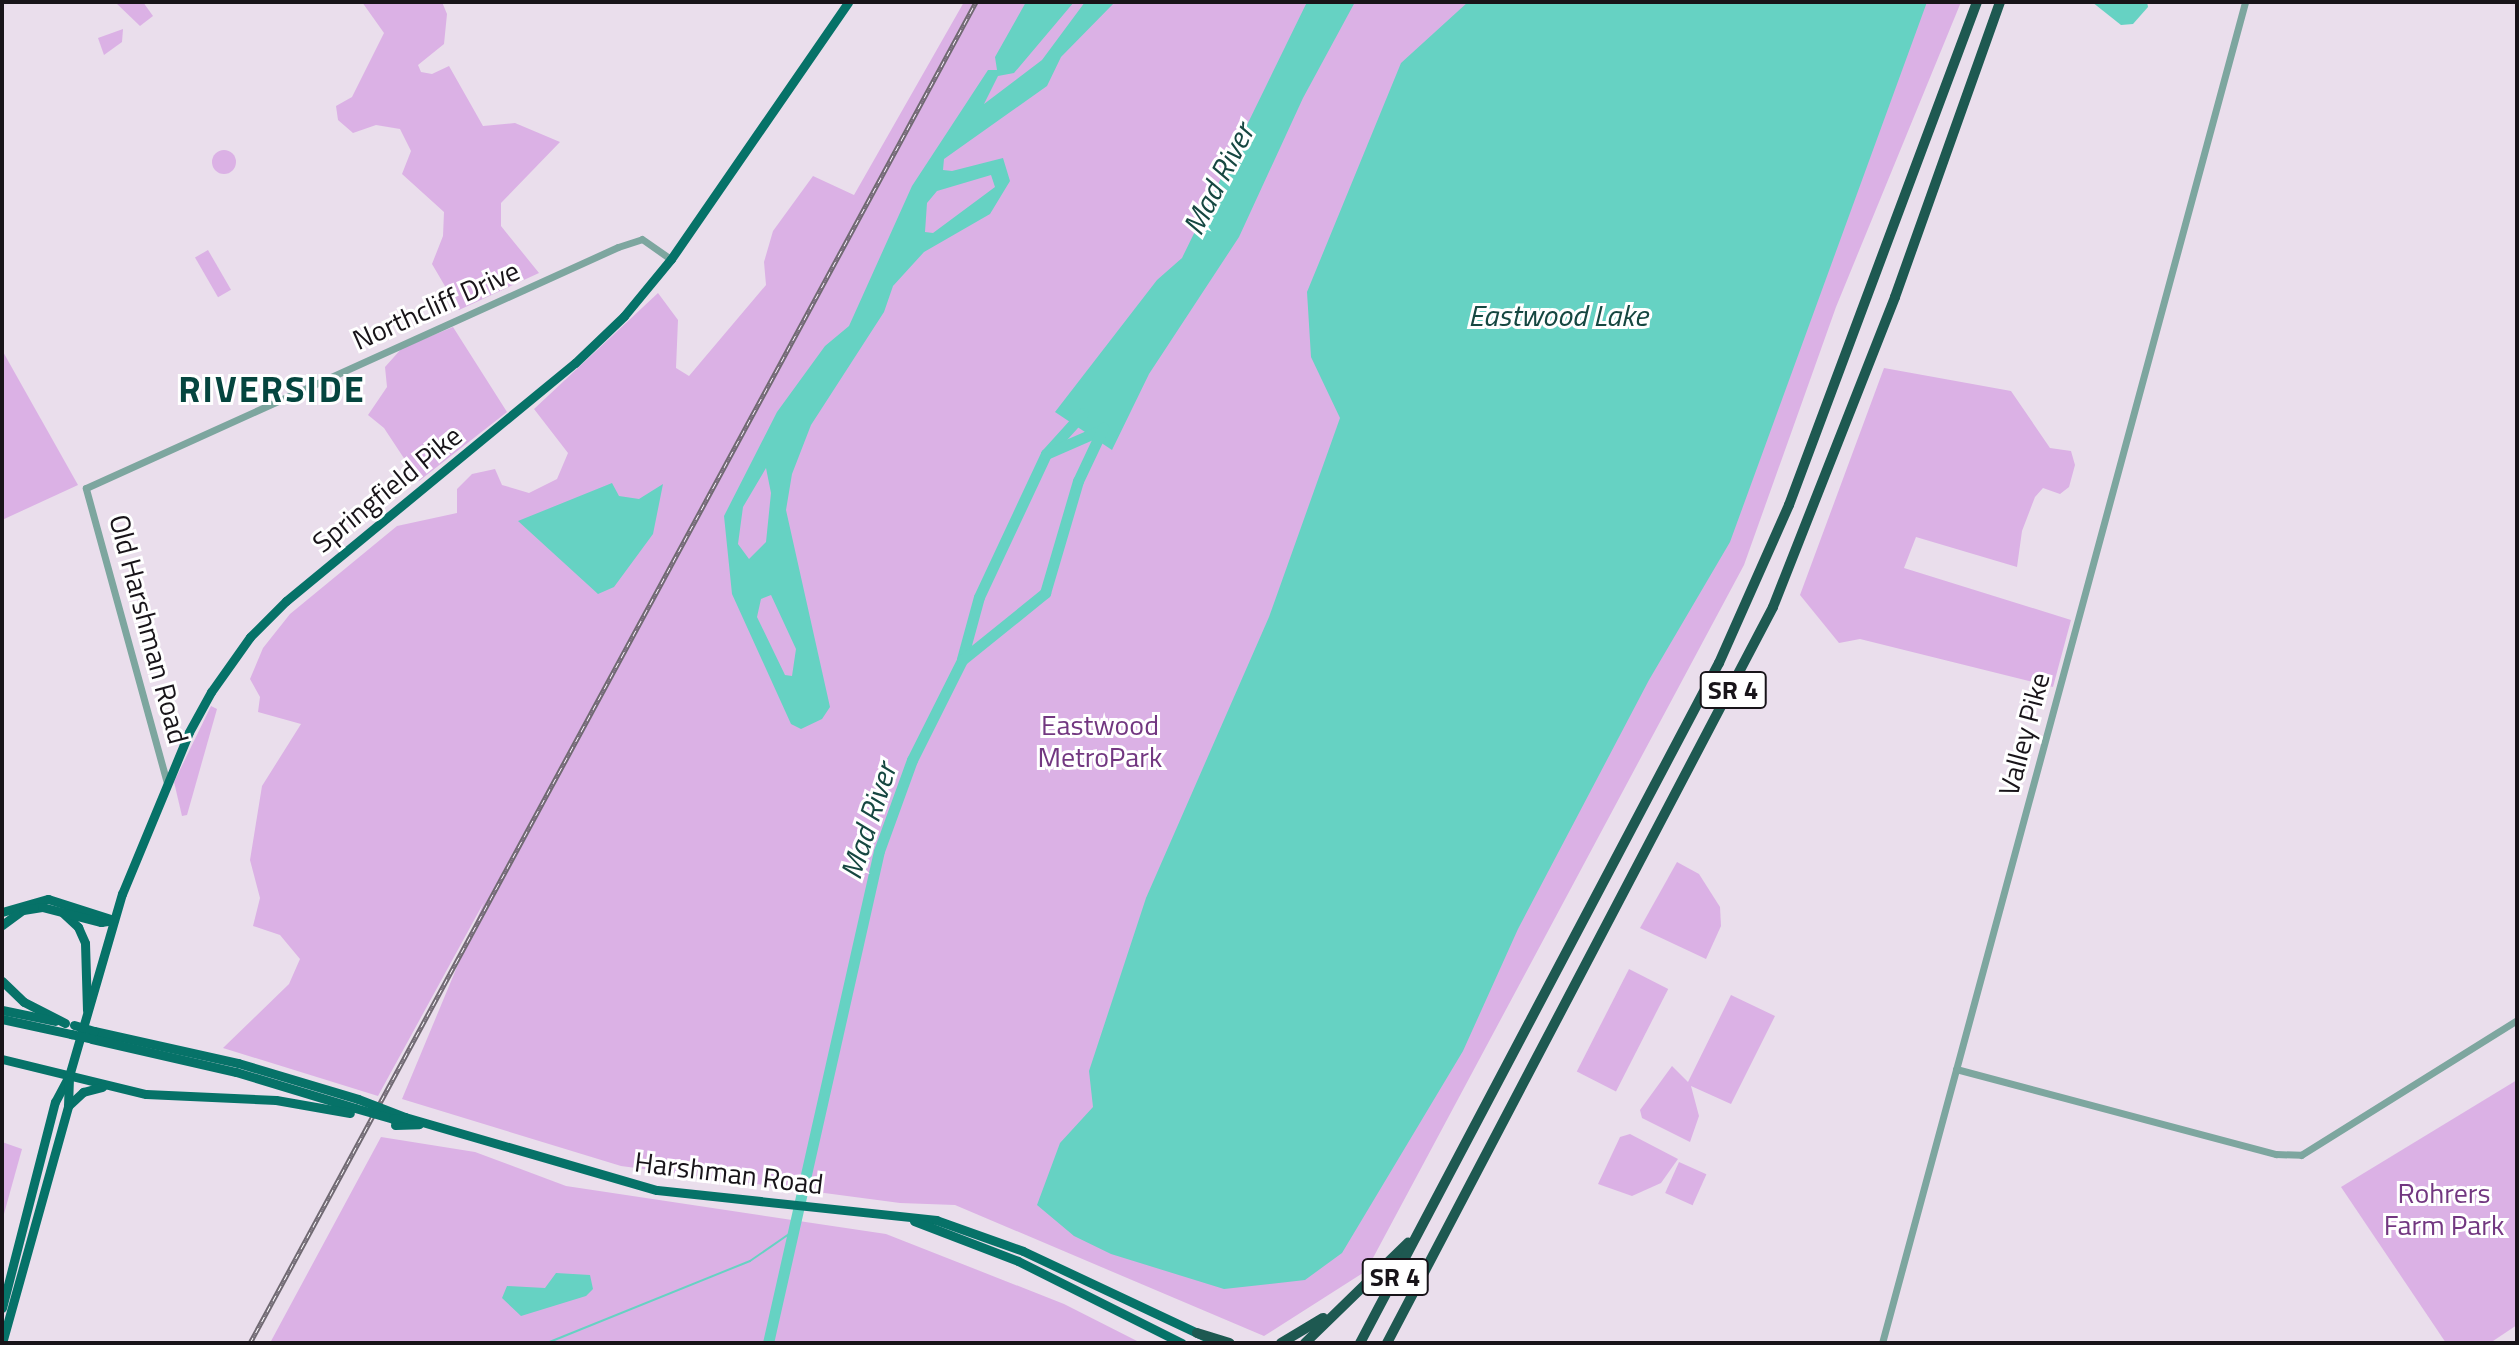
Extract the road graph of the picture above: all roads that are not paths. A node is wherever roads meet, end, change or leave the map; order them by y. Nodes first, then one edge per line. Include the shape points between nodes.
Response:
1 (848, 2) edge
2 (1977, 2) edge
3 (2000, 2) edge
4 (2245, 2) edge
5 (671, 259) junction
6 (86, 488) joint
7 (167, 783) junction
8 (52, 909) junction
9 (2, 912) edge
10 (114, 920) junction
11 (2, 925) edge
12 (2, 981) edge
13 (2, 1010) edge
14 (87, 1012) junction
15 (2, 1019) edge
16 (2517, 1020) edge
17 (70, 1028) junction
18 (2, 1059) edge
19 (1956, 1069) junction
20 (69, 1076) junction
21 (105, 1086) junction
22 (68, 1106) junction
23 (355, 1107) junction
24 (427, 1124) junction
25 (1430, 1212) junction
26 (911, 1220) junction
27 (1354, 1296) junction
28 (2, 1308) edge
29 (1197, 1333) junction
30 (2, 1343) edge
31 (1182, 1343) edge
32 (1218, 1343) edge
33 (1229, 1343) edge
34 (1281, 1343) edge
35 (1305, 1343) edge
36 (1360, 1343) edge
37 (1387, 1343) edge
38 (1882, 1343) edge

1 - 5 main road, Springfield Pike
2 - 25 highway, SR 4 via 1752,591
3 - 37 highway, SR 4 via 1895,297 1773,607
4 - 19 street, Valley Pike
5 - 6 street, Northcliff Drive via 642,239 618,247
5 - 7 main road, Springfield Pike via 575,363 267,618 211,692
6 - 7 street, Old Harshman Road
7 - 10 main road, Springfield Pike
8 - 10 main road via 101,922
8 - 11 main road via 23,910
8 - 14 main road via 72,920 82,935
9 - 10 main road via 48,899
10 - 14 main road, Springfield Pike
12 - 17 main road via 24,1002
13 - 17 main road
14 - 20 main road, Springfield Pike
15 - 17 main road
16 - 19 street via 2301,1155 2276,1154
17 - 23 main road, Harshman Road, bridge via 238,1063
18 - 20 main road
19 - 38 street, Valley Pike
20 - 21 main road
20 - 22 main road, Springfield Pike
20 - 28 main road, Springfield Pike via 55,1102
21 - 22 main road via 83,1092
21 - 23 main road via 146,1094
22 - 30 main road, Springfield Pike
23 - 24 main road, Harshman Road, bridge
23 - 24 main road, bridge via 395,1125
24 - 26 main road, Harshman Road via 657,1190
25 - 27 highway via 1394,1260
25 - 36 highway, SR 4
26 - 29 main road, Harshman Road via 936,1220 995,1239
26 - 31 main road, Harshman Road via 1018,1261
27 - 34 highway
27 - 35 highway
29 - 32 main road, Harshman Road
29 - 33 highway

